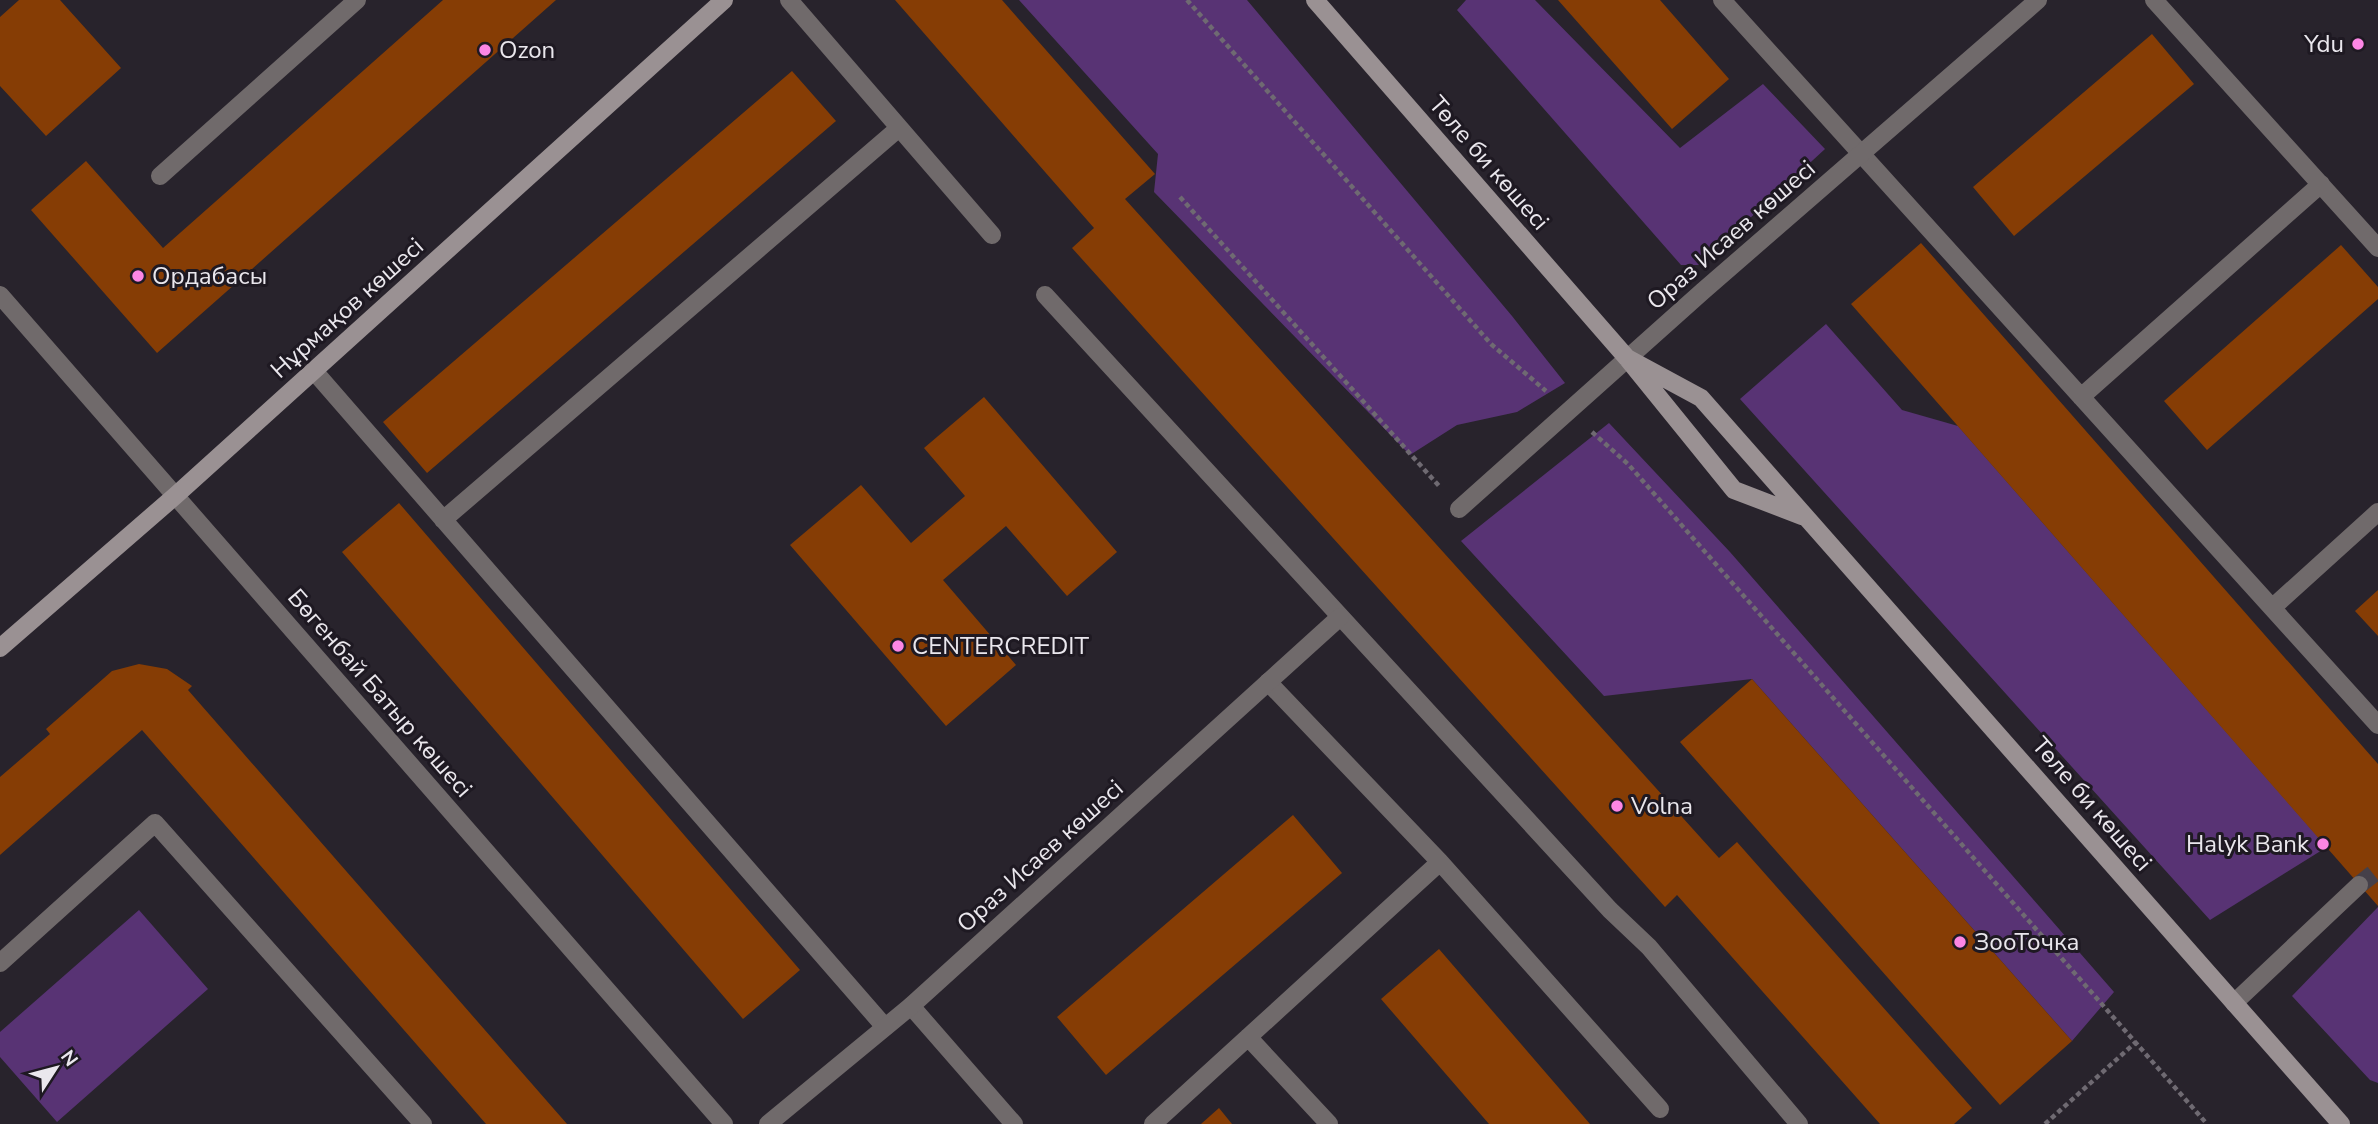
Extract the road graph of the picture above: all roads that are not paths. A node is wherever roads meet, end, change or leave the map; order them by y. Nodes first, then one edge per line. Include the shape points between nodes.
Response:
1 (357, 0) edge
2 (724, 0) edge
3 (789, 0) edge
4 (1314, 0) edge
5 (1722, 0) edge
6 (2038, 0) edge
7 (2154, 0) edge
8 (899, 128) junction
9 (1860, 154) junction
10 (160, 176) dead end
11 (2321, 184) junction
12 (992, 235) dead end
13 (2378, 248) edge
14 (0, 295) edge
15 (1045, 295) dead end
16 (1627, 358) junction
17 (314, 371) junction
18 (2081, 397) junction
19 (175, 496) junction
20 (1460, 509) road end
21 (2378, 512) edge
22 (1805, 517) junction
23 (443, 520) junction
24 (2272, 608) junction
25 (1340, 617) junction
26 (0, 649) edge
27 (1268, 682) junction
28 (2378, 725) edge
29 (1440, 862) junction
30 (2360, 885) tunnel mouth
31 (0, 963) edge
32 (2234, 1003) junction
33 (911, 1006) junction
34 (885, 1027) junction
35 (1248, 1037) junction
36 (1660, 1109) dead end
37 (423, 1124) edge
38 (724, 1124) edge
39 (768, 1124) edge
40 (1014, 1124) edge
41 (1153, 1124) edge
42 (1329, 1124) edge
43 (1799, 1124) edge
44 (2341, 1124) edge

1 - 10 street
2 - 17 main road, Нұрмақов көшесі
3 - 8 street
4 - 16 main road, Төле би көшесі
5 - 9 street
6 - 9 street, Ораз Исаев көшесі
7 - 11 street
8 - 12 street
8 - 23 street
9 - 16 street, Ораз Исаев көшесі
9 - 18 street
11 - 13 street
11 - 18 street
14 - 19 street, Бөгенбай Батыр көшесі
15 - 25 street
16 - 20 street, Ораз Исаев көшесі
16 - 22 main road, Төле би көшесі via 1701,398
16 - 22 main road, Төле би көшесі via 1734,490
17 - 19 main road, Нұрмақов көшесі
17 - 23 street
18 - 24 street
19 - 26 main road, Нұрмақов көшесі
19 - 38 street, Бөгенбай Батыр көшесі
21 - 24 street
22 - 32 main road, Төле би көшесі
23 - 34 street
24 - 28 street
25 - 27 street, Ораз Исаев көшесі
25 - 43 street via 1649,947
27 - 29 street
27 - 33 street, Ораз Исаев көшесі
29 - 35 street
29 - 36 street
30 - 32 street
31 - 37 street via 155,823
32 - 44 main road, Төле би көшесі
33 - 34 street, Ораз Исаев көшесі
33 - 40 street
34 - 39 street, Ораз Исаев көшесі
35 - 41 street
35 - 42 street

